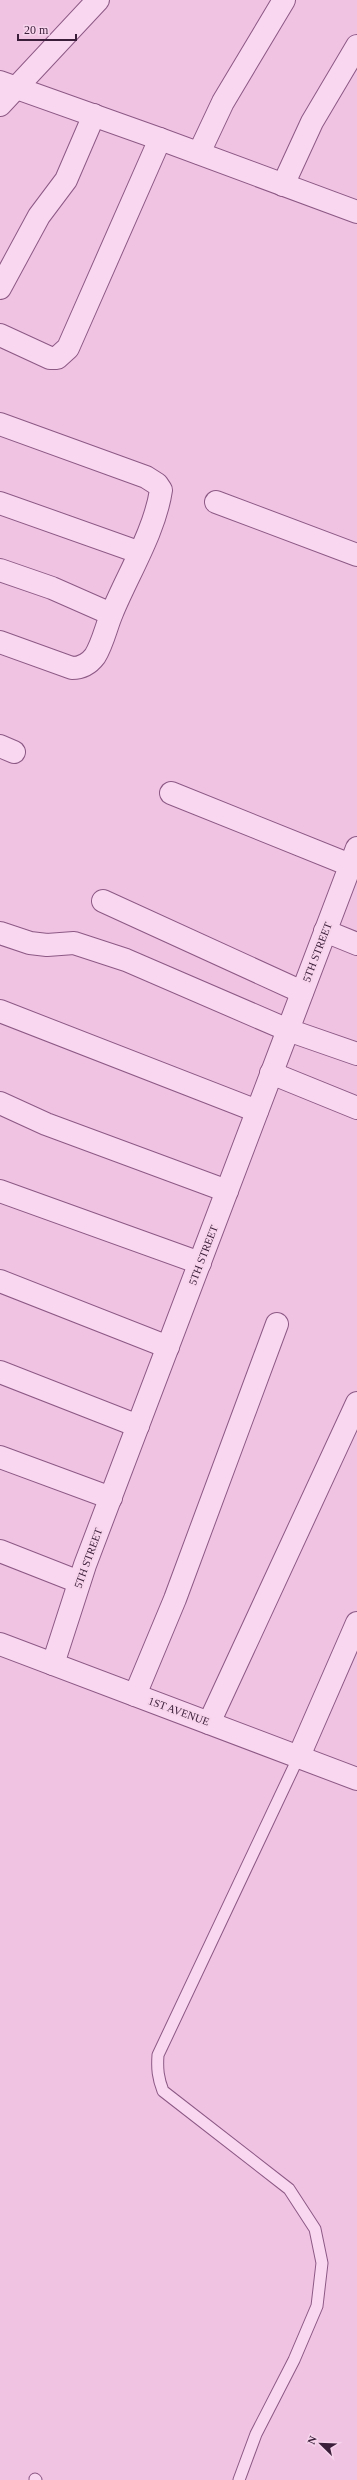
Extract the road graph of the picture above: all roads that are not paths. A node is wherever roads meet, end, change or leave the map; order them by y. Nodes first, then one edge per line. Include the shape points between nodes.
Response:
1 (98, 0) edge
2 (284, 0) edge
3 (357, 46) edge
4 (8, 85) edge
5 (0, 105) edge
6 (94, 115) junction
7 (160, 139) junction
8 (199, 153) junction
9 (283, 185) junction
10 (357, 212) edge
11 (0, 288) edge
12 (0, 336) edge
13 (0, 424) edge
14 (216, 502) dead end
15 (0, 503) edge
16 (138, 552) junction
17 (357, 555) edge
18 (0, 570) edge
19 (112, 614) junction
20 (0, 642) edge
21 (171, 793) dead end
22 (354, 857) edge
23 (104, 901) dead end
24 (325, 931) junction
25 (0, 933) edge
26 (357, 944) edge
27 (302, 992) junction
28 (0, 1011) edge
29 (288, 1030) junction
30 (357, 1054) edge
31 (271, 1073) junction
32 (0, 1103) edge
33 (357, 1108) edge
34 (257, 1111) junction
35 (0, 1191) edge
36 (227, 1191) junction
37 (200, 1263) junction
38 (0, 1281) edge
39 (277, 1324) dead end
40 (168, 1347) junction
41 (0, 1372) edge
42 (357, 1402) edge
43 (138, 1426) junction
44 (0, 1457) edge
45 (111, 1498) junction
46 (0, 1551) edge
47 (79, 1582) junction
48 (357, 1623) edge
49 (0, 1644) edge
50 (53, 1664) junction
51 (136, 1695) junction
52 (209, 1723) junction
53 (299, 1756) junction
54 (357, 1779) edge
55 (238, 2480) edge

1 - 4 street
2 - 8 street via 223,102
3 - 9 street via 312,122
4 - 5 street
4 - 6 street
6 - 7 street
6 - 11 street via 66,180 39,216
7 - 8 street
7 - 12 street via 65,351 57,358 50,358
8 - 9 street
9 - 10 street
13 - 16 street via 146,477 157,484 161,490 154,517
14 - 17 street
15 - 16 street
16 - 19 street
18 - 19 street via 52,588
19 - 20 street via 95,656 80,668 57,664
21 - 22 street
22 - 24 street, 5TH STREET
23 - 27 street
24 - 26 street
24 - 27 street, 5TH STREET
25 - 29 street via 30,943 74,943 126,960
27 - 29 street, 5TH STREET
28 - 34 street
29 - 30 street
29 - 31 street, 5TH STREET
31 - 33 street
31 - 34 street, 5TH STREET
32 - 36 street via 46,1124
34 - 36 street, 5TH STREET
35 - 37 street
36 - 37 street, 5TH STREET
37 - 40 street, 5TH STREET
38 - 40 street
39 - 51 street via 178,1591
40 - 43 street, 5TH STREET
41 - 43 street
42 - 52 street
43 - 45 street, 5TH STREET
44 - 45 street
45 - 47 street, 5TH STREET
46 - 47 street
47 - 50 street, 5TH STREET
48 - 53 street
49 - 50 street, 1ST AVENUE
50 - 51 street, 1ST AVENUE
51 - 52 street, 1ST AVENUE
52 - 53 street, 1ST AVENUE
53 - 54 street, 1ST AVENUE
53 - 55 lane via 158,2055 158,2078 163,2091 289,2189 315,2229 322,2263 318,2306 256,2434

